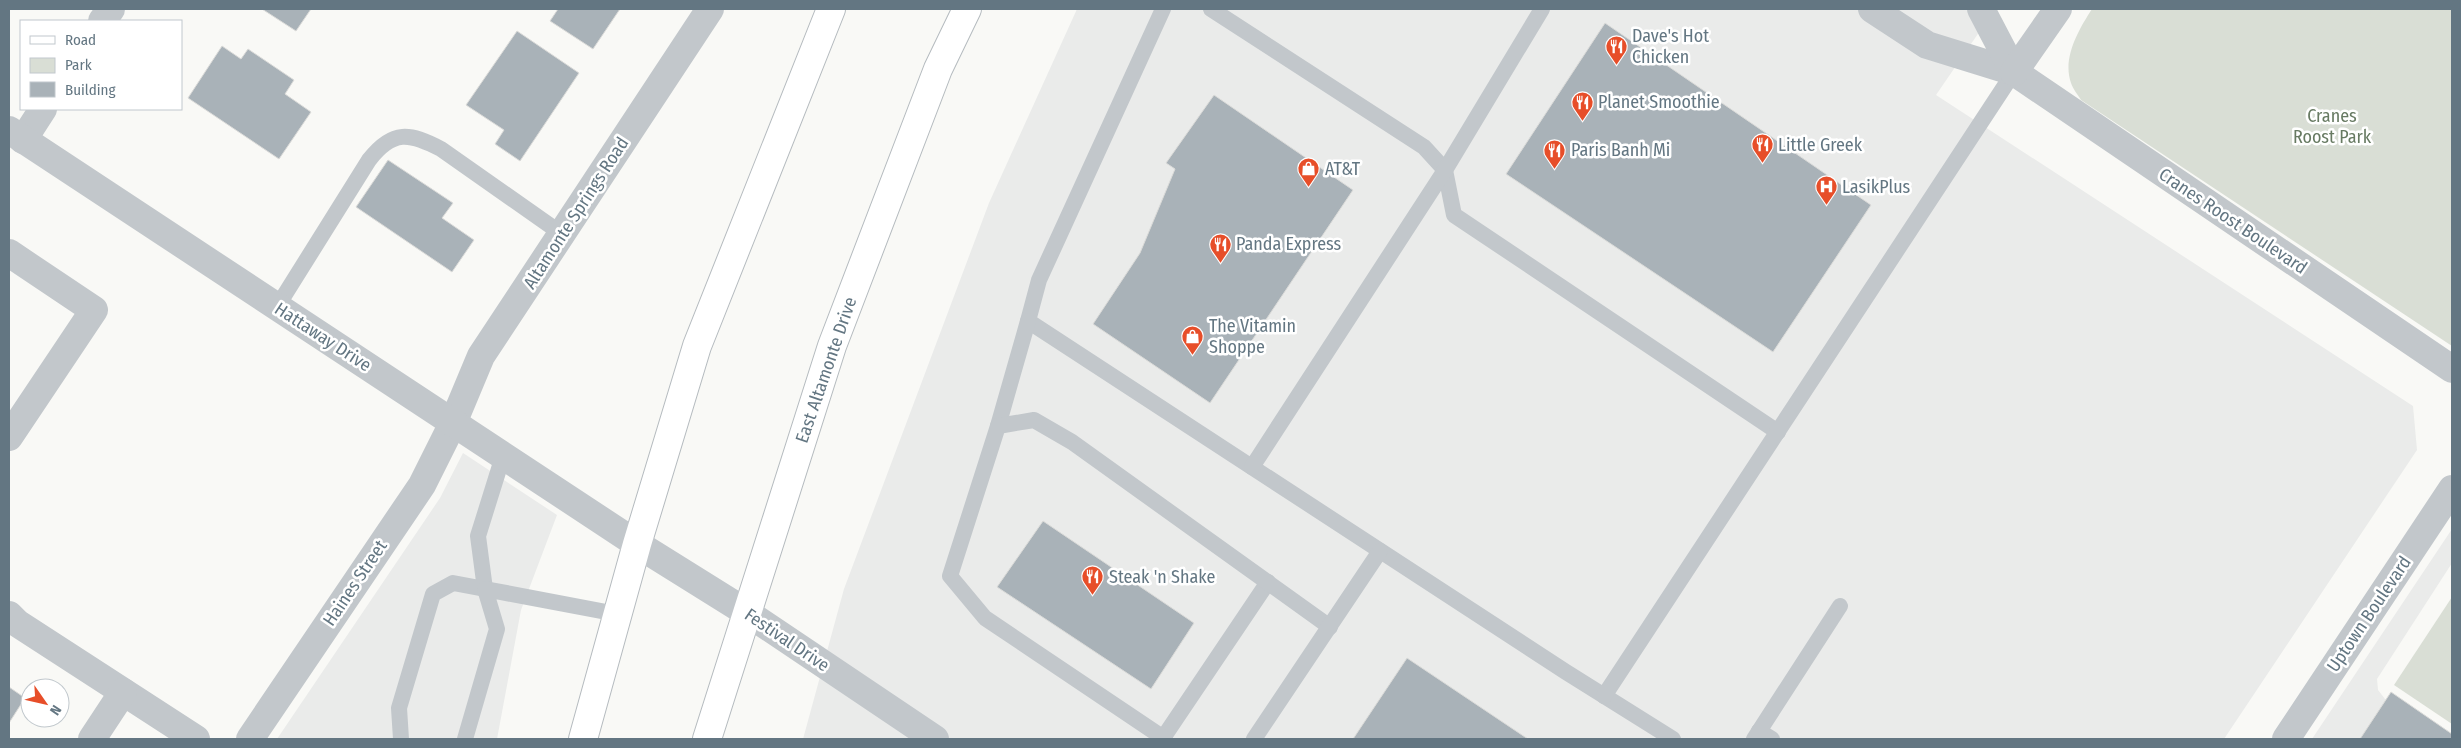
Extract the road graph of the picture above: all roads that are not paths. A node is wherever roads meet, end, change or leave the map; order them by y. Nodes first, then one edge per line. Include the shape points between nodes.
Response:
1 (111, 9) edge
2 (710, 9) edge
3 (831, 9) edge
4 (967, 9) edge
5 (1163, 9) edge
6 (1211, 9) edge
7 (1542, 9) edge
8 (1872, 9) edge
9 (1981, 9) edge
10 (2058, 9) edge
11 (103, 20) edge
12 (2014, 72) junction
13 (43, 110) edge
14 (16, 135) edge
15 (1445, 170) junction
16 (562, 234) junction
17 (9, 253) edge
18 (277, 307) junction
19 (1028, 321) junction
20 (2452, 369) edge
21 (453, 423) junction
22 (998, 426) junction
23 (1778, 432) junction
24 (9, 437) edge
25 (503, 456) junction
26 (1252, 467) junction
27 (2452, 489) edge
28 (637, 544) junction
29 (1380, 551) junction
30 (1268, 582) junction
31 (485, 588) junction
32 (1840, 606) dead end
33 (746, 612) junction
34 (617, 614) junction
35 (9, 615) edge
36 (1330, 627) junction
37 (123, 692) junction
38 (1604, 696) junction
39 (1762, 736) edge
40 (92, 739) edge
41 (196, 739) edge
42 (250, 739) edge
43 (401, 739) edge
44 (465, 739) edge
45 (584, 739) edge
46 (707, 739) edge
47 (935, 739) edge
48 (1164, 739) edge
49 (1254, 739) edge
50 (1673, 739) edge
51 (2286, 739) edge

1 - 11 street
2 - 16 street, Altamonte Springs Road
3 - 28 main road via 697,346
4 - 33 main road, East Altamonte Drive via 938,69 832,346
5 - 19 lane via 1039,280
6 - 15 lane via 1424,147
7 - 15 lane
8 - 12 street, Cranes Roost Boulevard via 1928,45
9 - 12 street, Cranes Roost Boulevard
10 - 12 street
12 - 20 street, Cranes Roost Boulevard
12 - 23 lane
13 - 14 street
14 - 18 street, Hattaway Drive
15 - 23 lane via 1454,215
15 - 26 lane
16 - 18 lane via 442,149 420,138 402,136 381,146 369,160
16 - 21 street, Altamonte Springs Road via 476,364
17 - 24 street via 94,310
18 - 21 street, Hattaway Drive
19 - 22 lane
19 - 26 lane
21 - 25 street, Hattaway Drive
21 - 42 street, Haines Street via 422,485
22 - 30 lane via 1034,420 1072,442
22 - 48 lane via 950,576 985,618
23 - 38 lane
25 - 28 street, Hattaway Drive
25 - 31 lane via 478,536
26 - 29 lane
27 - 51 street, Uptown Boulevard
28 - 33 street, Festival Drive
28 - 34 main road
29 - 36 lane
29 - 38 lane
30 - 36 lane
30 - 48 lane
31 - 34 lane
31 - 43 lane via 453,583 432,594 399,708
31 - 44 lane via 497,629
32 - 39 lane
33 - 46 main road, East Altamonte Drive
33 - 47 street, Festival Drive
34 - 45 main road
35 - 37 street
36 - 49 lane
37 - 40 street
37 - 41 street
38 - 50 lane

